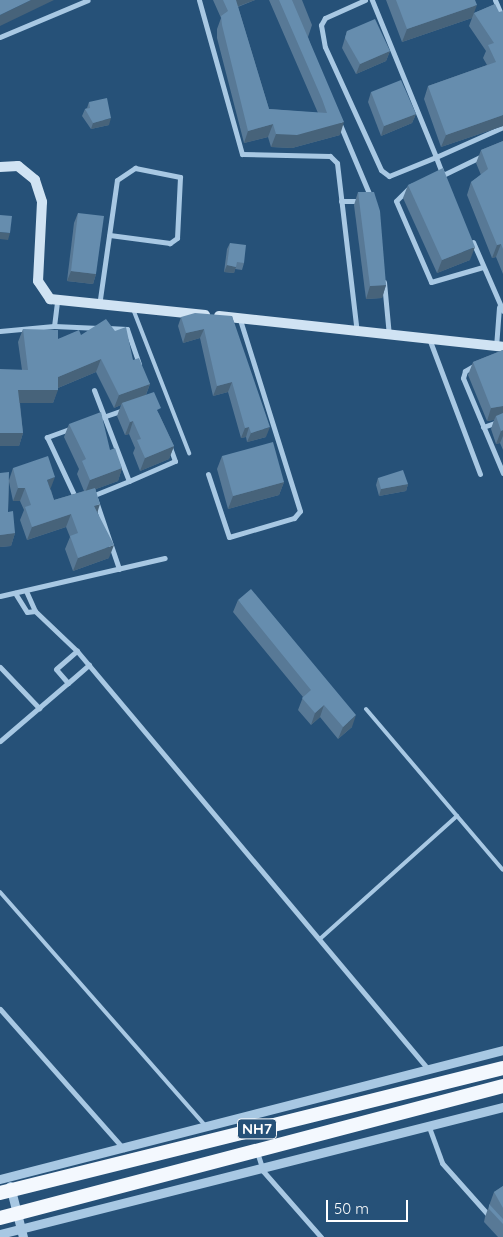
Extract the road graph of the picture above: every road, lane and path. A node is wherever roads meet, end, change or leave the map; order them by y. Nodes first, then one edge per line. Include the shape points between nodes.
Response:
1 (88, 0) edge
2 (199, 0) edge
3 (365, 0) edge
4 (372, 0) edge
5 (495, 0) edge
6 (503, 20) edge
7 (0, 37) edge
8 (337, 117) edge
9 (503, 127) edge
10 (494, 150) edge
11 (436, 157) junction
12 (0, 167) edge
13 (444, 172) junction
14 (436, 175) edge
15 (447, 180) edge
16 (420, 182) edge
17 (341, 201) junction
18 (373, 202) junction
19 (375, 209) edge
20 (468, 232) edge
21 (110, 235) junction
22 (483, 267) junction
23 (383, 269) edge
24 (57, 302) junction
25 (99, 306) junction
26 (502, 308) edge
27 (133, 309) junction
28 (239, 318) junction
29 (54, 326) junction
30 (0, 331) edge
31 (357, 333) junction
32 (389, 336) junction
33 (430, 341) junction
34 (499, 347) edge
35 (484, 362) edge
36 (143, 374) edge
37 (94, 390) dead end
38 (136, 405) edge
39 (104, 416) junction
40 (96, 420) edge
41 (503, 420) edge
42 (80, 425) edge
43 (483, 427) junction
44 (165, 434) edge
45 (189, 453) dead end
46 (503, 473) edge
47 (208, 474) dead end
48 (480, 474) dead end
49 (130, 480) junction
50 (94, 495) junction
51 (165, 558) dead end
52 (119, 569) junction
53 (26, 591) junction
54 (15, 593) junction
55 (0, 596) edge
56 (35, 611) junction
57 (77, 651) junction
58 (89, 665) junction
59 (0, 667) edge
60 (68, 683) junction
61 (39, 708) junction
62 (366, 710) dead end
63 (0, 741) edge
64 (457, 816) junction
65 (503, 870) edge
66 (0, 892) edge
67 (321, 938) junction
68 (0, 1010) edge
69 (503, 1050) edge
70 (503, 1068) edge
71 (428, 1069) junction
72 (503, 1086) edge
73 (503, 1107) edge
74 (429, 1127) junction
75 (207, 1128) junction
76 (124, 1149) junction
77 (257, 1151) junction
78 (263, 1171) junction
79 (4, 1178) edge
80 (6, 1192) edge
81 (17, 1216) junction
82 (0, 1218) edge
83 (497, 1225) edge
84 (0, 1234) edge
85 (22, 1234) edge
86 (320, 1237) edge

1 - 7 street
2 - 17 street via 242,154 330,156 337,163
3 - 11 street via 325,18 321,25 325,47 381,170 389,176 403,174
4 - 11 street
5 - 6 street
8 - 18 street
9 - 11 street
10 - 13 street
11 - 13 street
12 - 24 main road via 18,166 35,180 42,202 38,280 44,294
13 - 14 street
13 - 15 street
16 - 22 street via 404,189 396,201 426,276 431,282
17 - 18 street
17 - 31 street
18 - 19 street
20 - 22 street
21 - 21 street via 117,180 123,173 135,168 180,177 177,238 170,243
21 - 25 street
22 - 26 street
23 - 32 street
24 - 25 main road
24 - 29 street
25 - 27 main road
26 - 34 street
27 - 28 main road
27 - 45 lane
28 - 31 main road
28 - 47 street via 300,511 294,518 229,537
29 - 30 street
29 - 36 street via 127,329
31 - 32 main road
32 - 33 main road
33 - 34 main road
33 - 48 street
35 - 43 street via 465,371 463,378
37 - 39 street
38 - 39 street
39 - 40 street
39 - 49 street
41 - 43 street
42 - 50 street via 47,437 76,500
43 - 46 street
44 - 49 street via 175,461
49 - 50 street
50 - 52 street
51 - 52 street
52 - 53 street
53 - 54 street
53 - 56 street
54 - 55 street
54 - 56 street via 27,612
56 - 57 street
57 - 58 street
57 - 60 street via 56,669
58 - 60 street
58 - 67 street
59 - 61 street
60 - 61 street
61 - 63 street
62 - 64 lane
64 - 65 lane
64 - 67 lane
66 - 75 lane
67 - 71 street
68 - 76 street
69 - 71 street
70 - 80 highway, NH7
71 - 75 street
72 - 77 highway, NH7
73 - 74 street
74 - 78 street
74 - 83 street via 442,1163
75 - 76 street
76 - 79 street
77 - 78 street
77 - 81 highway, NH7
78 - 85 street
78 - 86 street
79 - 80 street
80 - 81 street
81 - 82 highway, NH7
81 - 85 street
84 - 85 street

